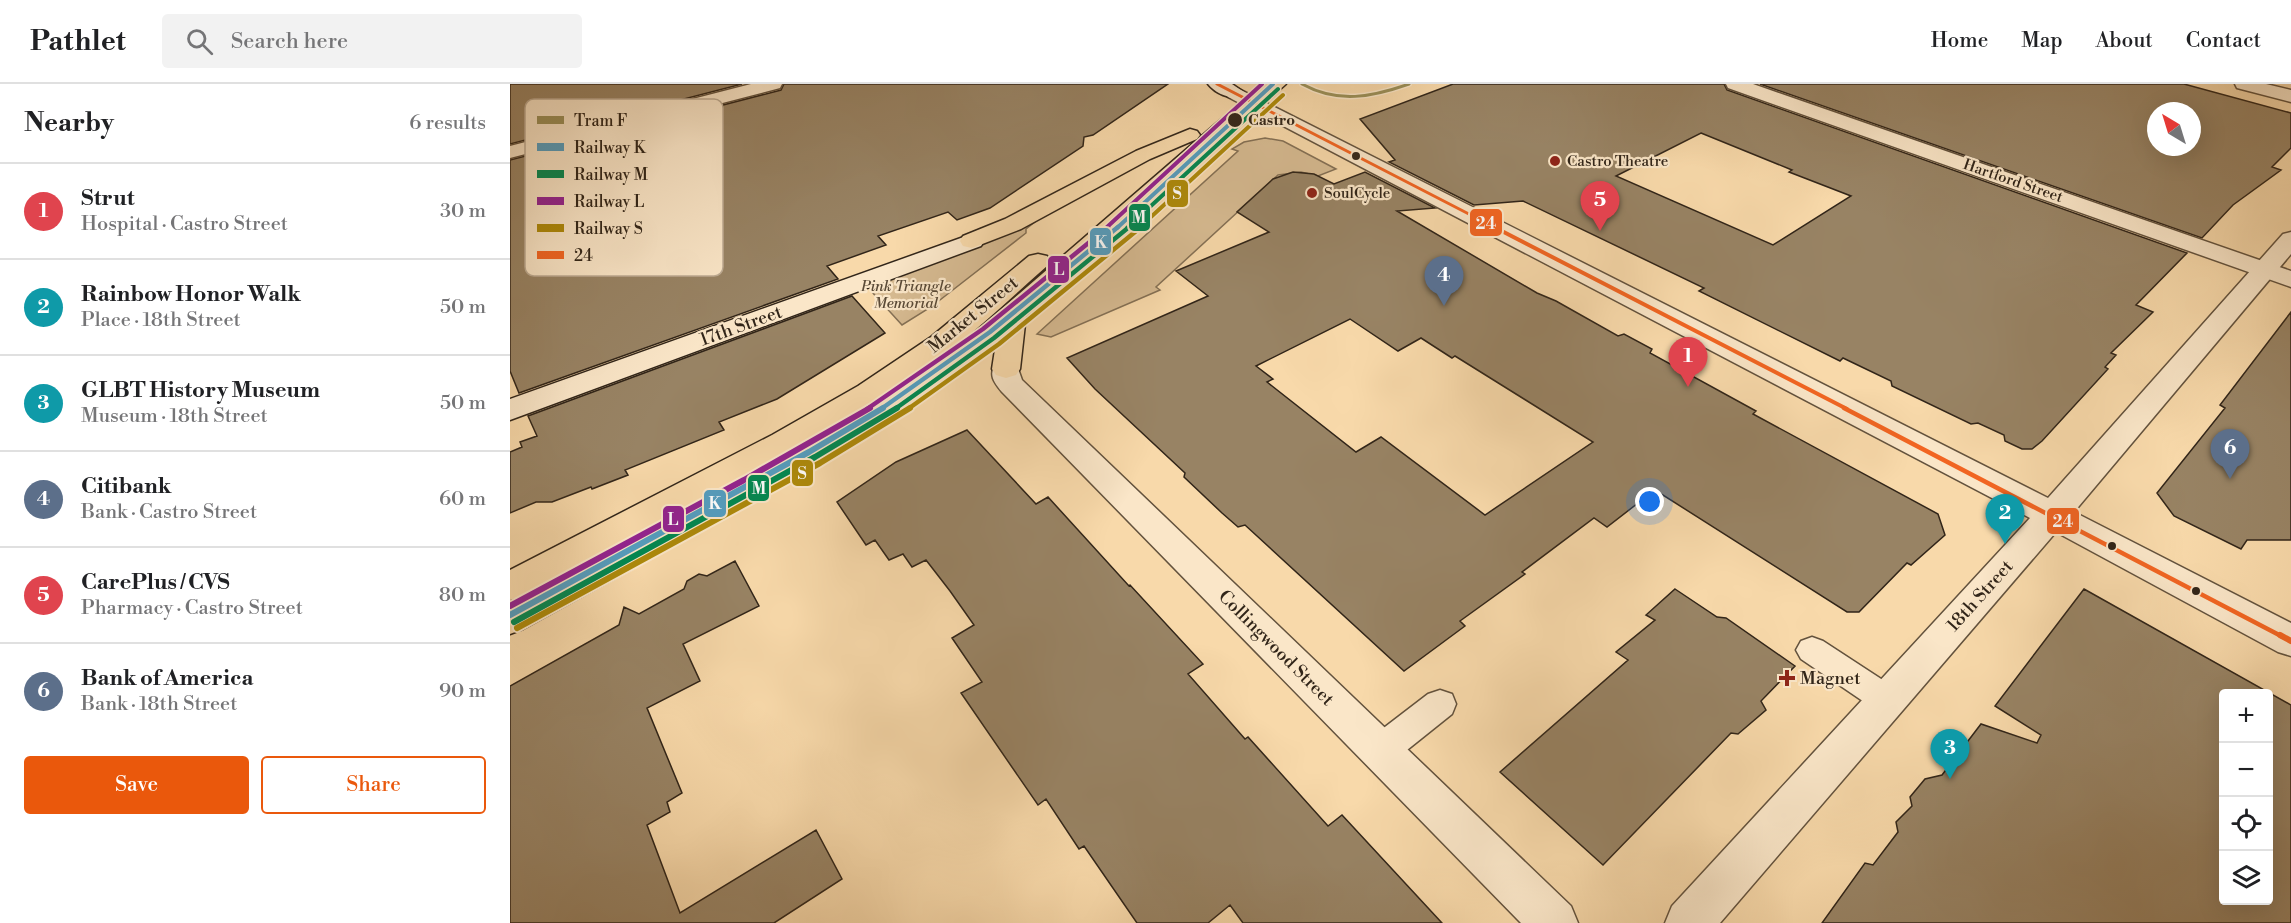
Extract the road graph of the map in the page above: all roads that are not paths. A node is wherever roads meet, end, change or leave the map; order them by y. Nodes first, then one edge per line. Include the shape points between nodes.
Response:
1 (773, 84) edge
2 (1217, 84) edge
3 (1277, 84) edge
4 (1735, 84) edge
5 (2244, 84) edge
6 (1240, 89) edge
7 (2291, 96) edge
8 (715, 99) edge
9 (1256, 104) junction
10 (1190, 135) junction
11 (525, 148) edge
12 (510, 152) edge
13 (2291, 238) edge
14 (972, 241) joint
15 (2278, 274) edge
16 (1013, 314) junction
17 (1006, 369) joint
18 (510, 410) edge
19 (2052, 514) junction
20 (510, 586) edge
21 (510, 619) edge
22 (2291, 641) edge
23 (1812, 650) dead end
24 (1887, 700) junction
25 (1440, 704) dead end
26 (1380, 751) junction
27 (1554, 923) edge
28 (1689, 923) edge

1 - 8 street
2 - 6 street
3 - 9 main road, Market Street
4 - 15 street, Hartford Street
5 - 7 street
6 - 9 street
6 - 10 main road, Market Street
9 - 16 main road, Market Street
9 - 19 street
10 - 14 main road
10 - 20 main road, Market Street via 968,321 887,380 783,442
11 - 12 street
13 - 15 street, 18th Street
14 - 18 street, 17th Street
15 - 19 street, 18th Street
16 - 17 main road
16 - 21 main road, Market Street via 956,362 839,439
17 - 26 street, Collingwood Street via 1012,386
19 - 22 street
19 - 24 street, 18th Street
23 - 24 lane
24 - 28 street, 18th Street
25 - 26 lane
26 - 27 street, Collingwood Street

